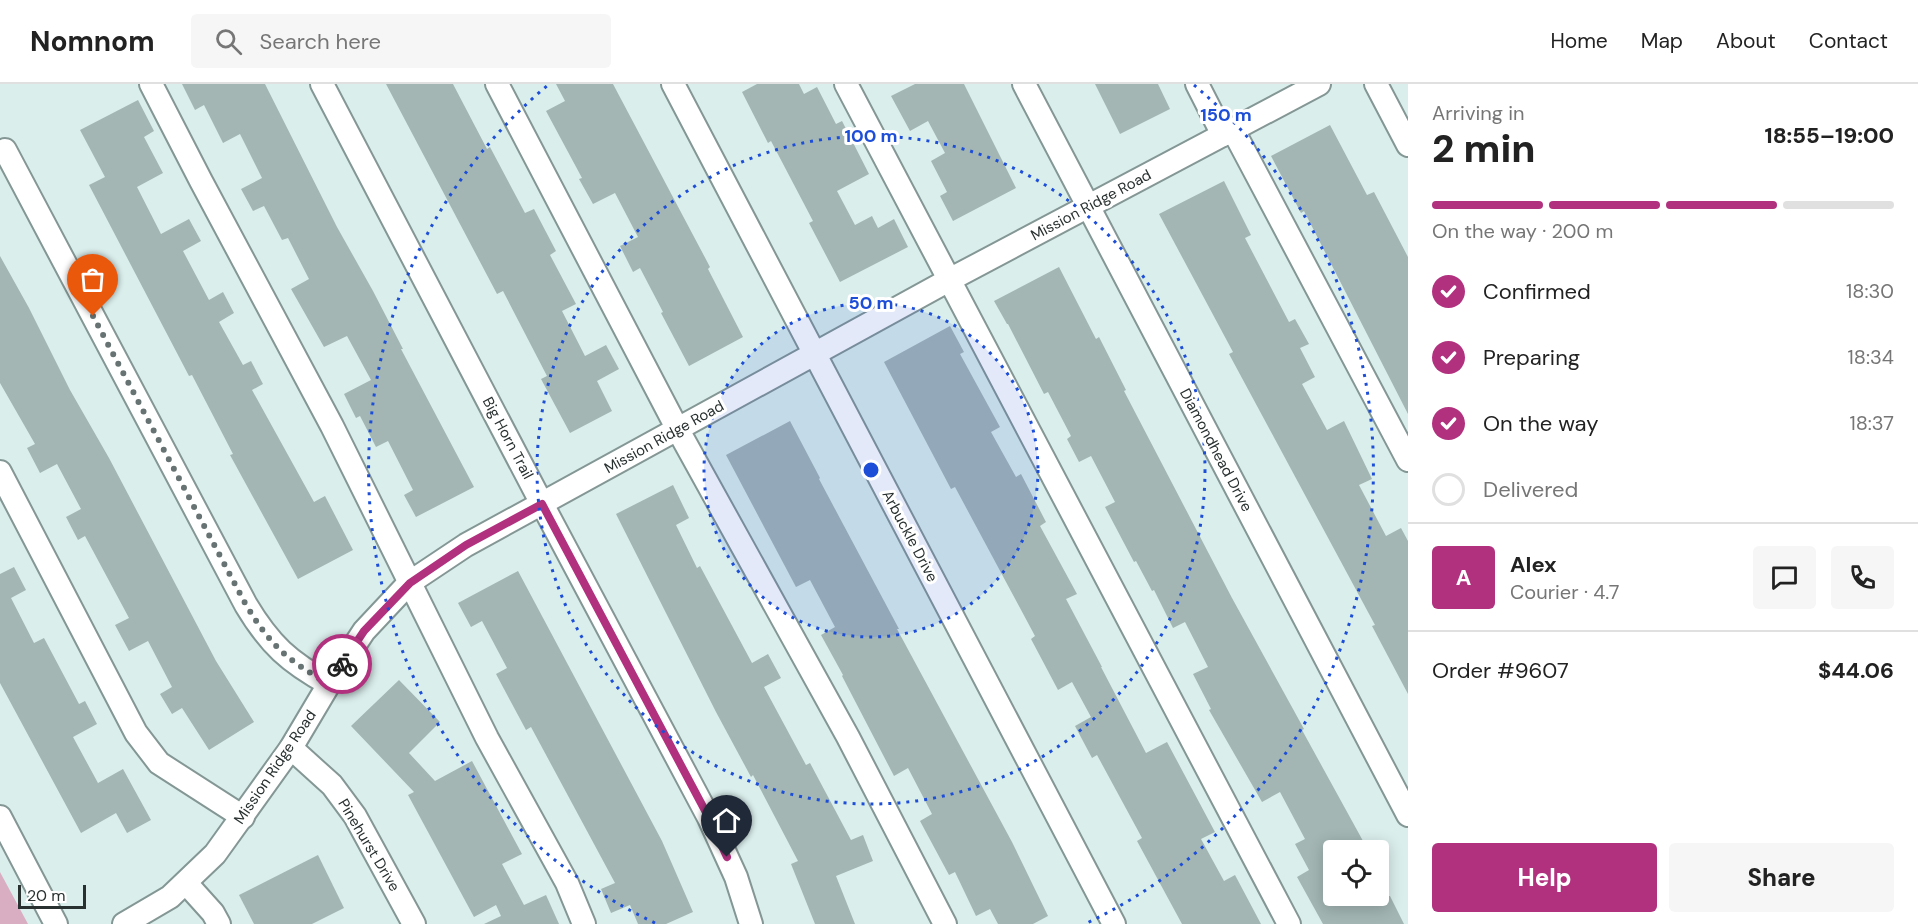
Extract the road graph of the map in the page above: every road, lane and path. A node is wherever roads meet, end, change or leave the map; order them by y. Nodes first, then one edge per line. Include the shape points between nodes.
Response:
1 (151, 84) edge
2 (322, 84) edge
3 (497, 84) edge
4 (673, 84) edge
5 (846, 84) edge
6 (1024, 84) edge
7 (1197, 84) edge
8 (1319, 84) edge
9 (1376, 84) edge
10 (1228, 132) junction
11 (1408, 145) edge
12 (5, 150) dead end
13 (1089, 207) junction
14 (949, 280) junction
15 (814, 354) junction
16 (678, 430) junction
17 (1408, 460) edge
18 (0, 472) edge
19 (542, 504) junction
20 (410, 583) junction
21 (329, 684) junction
22 (291, 748) junction
23 (1408, 815) edge
24 (0, 817) edge
25 (243, 817) junction
26 (186, 883) junction
27 (56, 924) edge
28 (124, 924) edge
29 (219, 924) edge
30 (414, 924) edge
31 (584, 924) edge
32 (751, 924) edge
33 (945, 924) edge
34 (1114, 924) edge
35 (1289, 924) edge

1 - 20 street via 332,426
2 - 19 street, Big Horn Trail
3 - 16 street
4 - 15 street, Arbuckle Drive
5 - 14 street
6 - 13 street, Diamondhead Drive
7 - 10 street
8 - 10 street, Mission Ridge Road
9 - 11 street
10 - 13 street, Mission Ridge Road
10 - 17 street
12 - 21 street via 246,605 282,654
13 - 14 street, Mission Ridge Road
13 - 23 street, Diamondhead Drive
14 - 15 street, Mission Ridge Road
14 - 35 street
15 - 16 street, Mission Ridge Road
15 - 34 street, Arbuckle Drive
16 - 19 street, Mission Ridge Road
16 - 33 street via 848,737
18 - 25 street via 136,733 159,763
19 - 20 street, Mission Ridge Road via 466,545
19 - 32 street, Big Horn Trail via 709,818 736,877
20 - 21 street, Mission Ridge Road via 364,631
20 - 31 street via 487,738 567,884
21 - 22 street, Mission Ridge Road
22 - 25 street, Mission Ridge Road
22 - 30 street, Pinehurst Drive via 332,785 355,816
24 - 27 street
25 - 26 street, Mission Ridge Road
26 - 28 street, Mission Ridge Road
26 - 29 street

